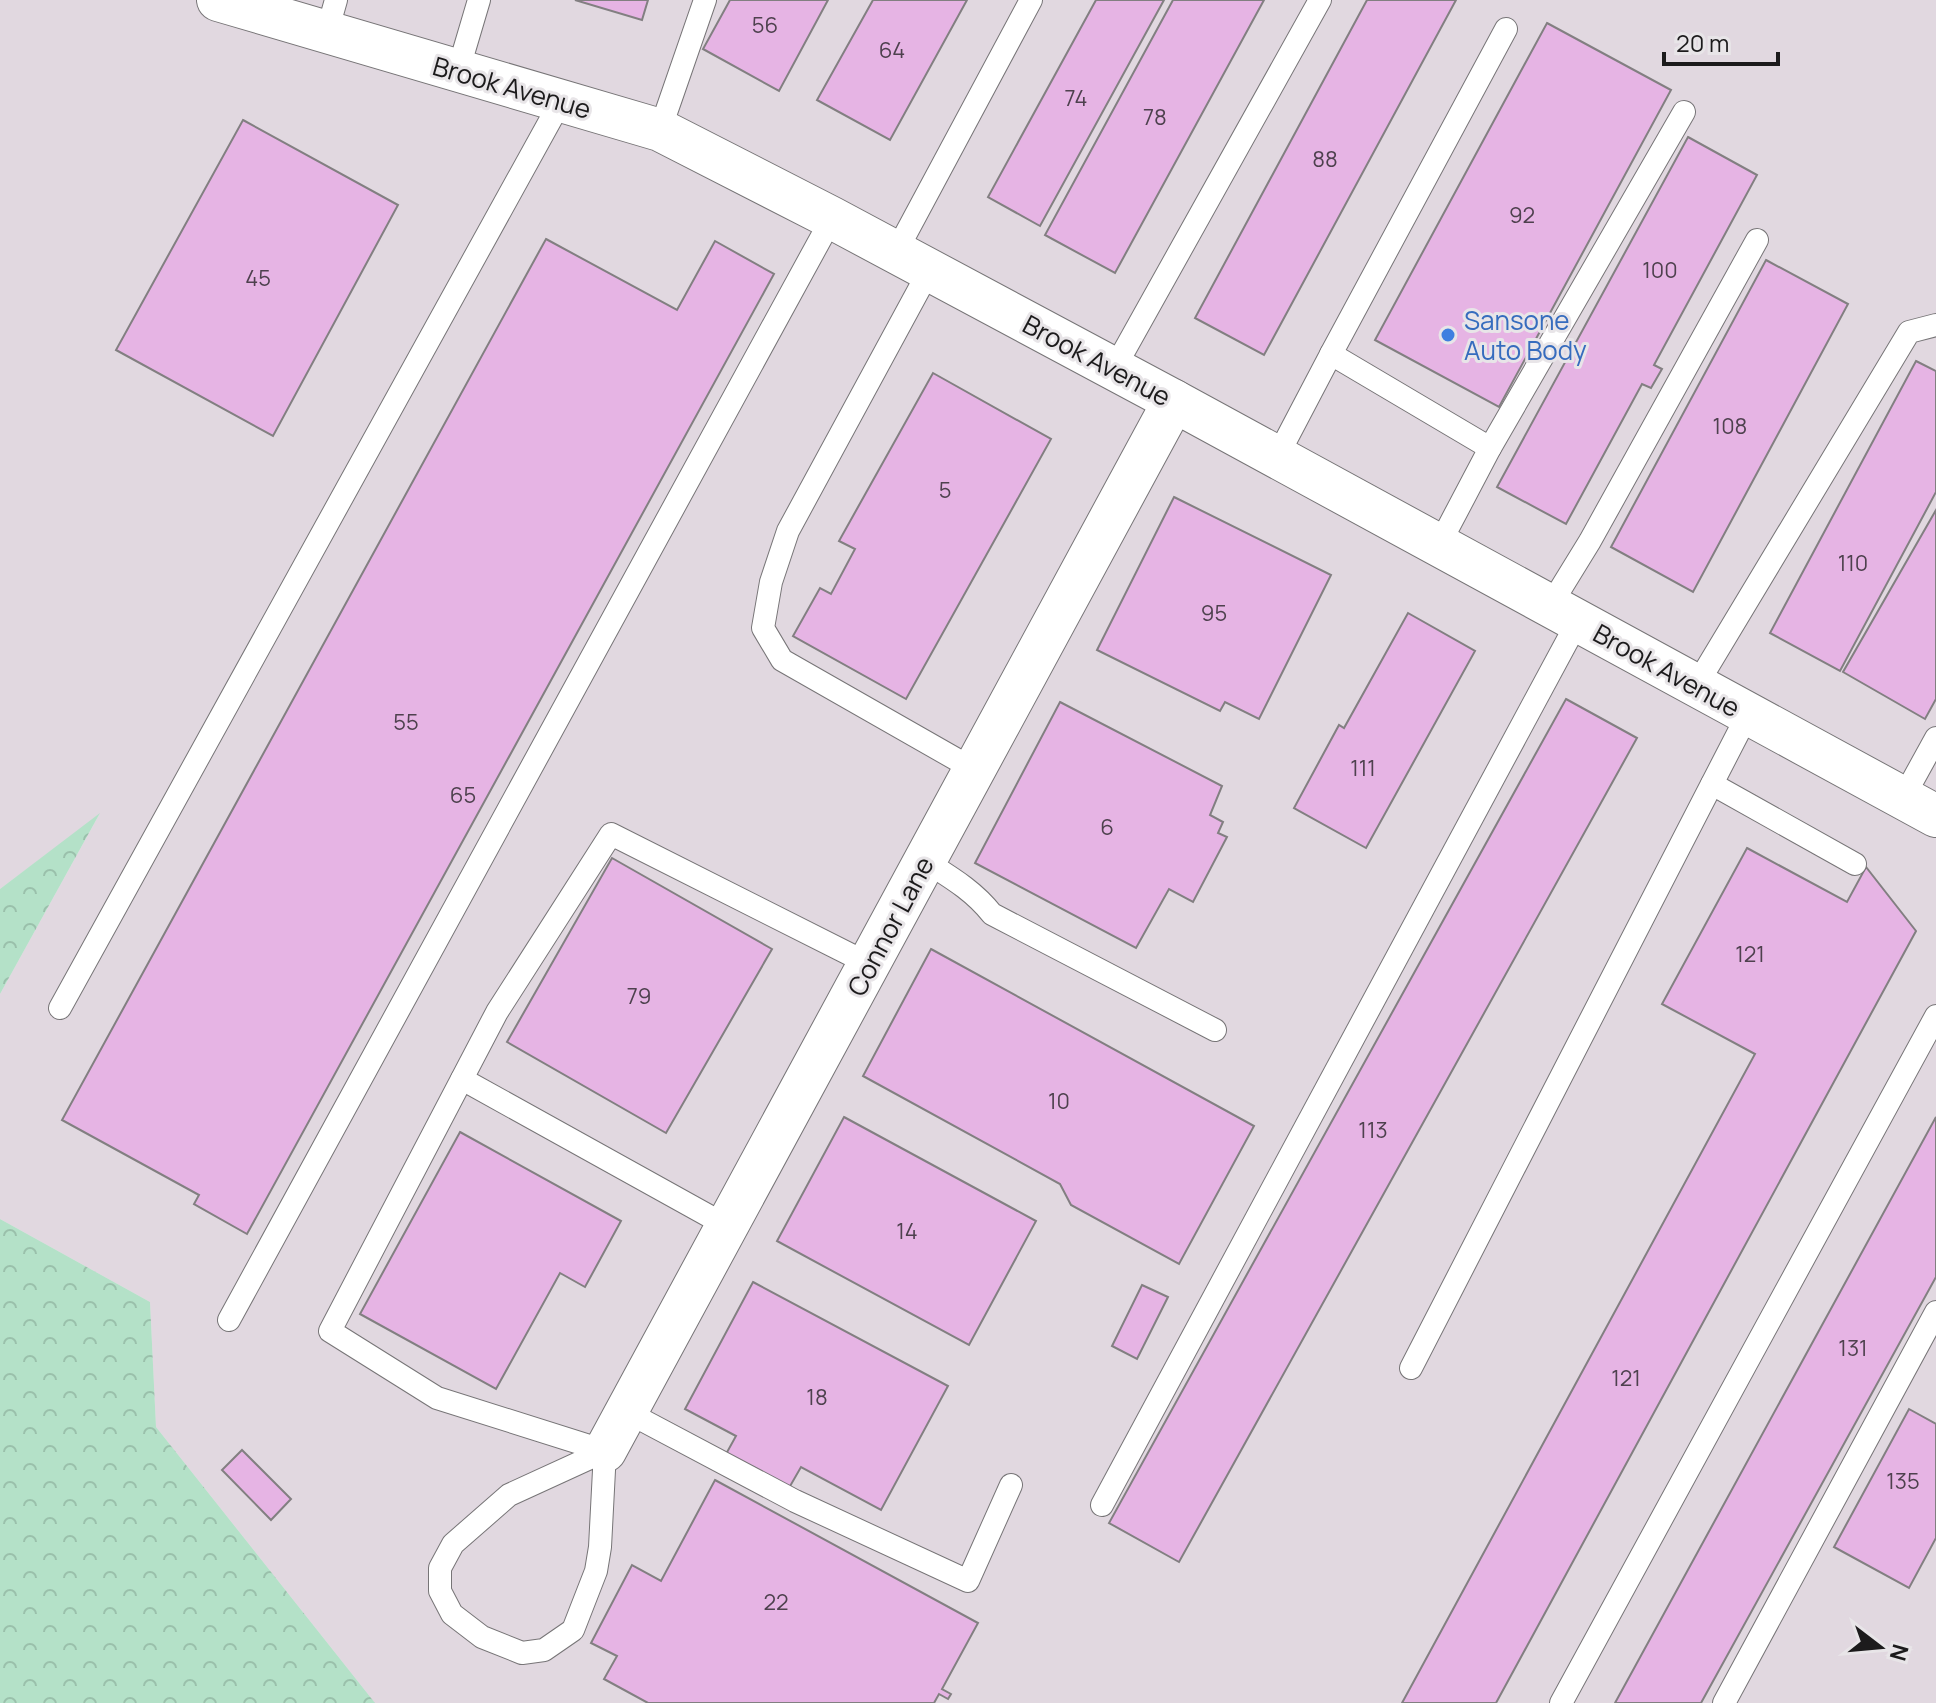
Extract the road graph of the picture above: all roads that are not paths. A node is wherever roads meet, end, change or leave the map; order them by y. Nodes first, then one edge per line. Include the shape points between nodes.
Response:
1 (479, 0) edge
2 (705, 0) edge
3 (1031, 0) edge
4 (1320, 0) edge
5 (226, 1) edge
6 (332, 16) edge
7 (1506, 29) dead end
8 (458, 71) junction
9 (561, 101) junction
10 (1684, 112) dead end
11 (660, 130) junction
12 (832, 218) junction
13 (1757, 240) dead end
14 (913, 262) junction
15 (1936, 325) edge
16 (1331, 354) junction
17 (1114, 369) junction
18 (1174, 401) junction
19 (1490, 448) junction
20 (1277, 457) junction
21 (1439, 545) junction
22 (1564, 613) junction
23 (1696, 686) junction
24 (1748, 714) junction
25 (1936, 738) edge
26 (975, 770) junction
27 (1712, 784) junction
28 (1920, 807) edge
29 (925, 861) junction
30 (1855, 864) dead end
31 (869, 964) junction
32 (60, 1008) dead end
33 (1936, 1016) edge
34 (1215, 1030) dead end
35 (462, 1079) junction
36 (727, 1226) junction
37 (1936, 1312) edge
38 (229, 1320) dead end
39 (1411, 1368) dead end
40 (627, 1412) junction
41 (605, 1451) junction
42 (1011, 1485) dead end
43 (1102, 1505) dead end
44 (1561, 1703) edge
45 (1724, 1703) edge

1 - 8 lane
2 - 11 lane
3 - 14 lane
4 - 17 lane
5 - 6 street, Brook Avenue
6 - 8 street, Brook Avenue
7 - 16 lane
8 - 9 street, Brook Avenue
9 - 11 street, Brook Avenue
9 - 32 lane
10 - 19 lane
11 - 12 street, Brook Avenue
12 - 14 street, Brook Avenue
12 - 38 lane
13 - 22 lane via 1590,541
14 - 17 street, Brook Avenue
14 - 26 lane via 788,531 763,628 782,660
15 - 23 lane via 1909,332
16 - 19 lane
16 - 20 lane
17 - 18 street, Brook Avenue
18 - 20 street, Brook Avenue
18 - 26 street, Connor Lane
19 - 21 lane
20 - 21 street, Brook Avenue
21 - 22 street, Brook Avenue
22 - 23 street, Brook Avenue
22 - 43 lane
23 - 24 street, Brook Avenue
24 - 27 lane
24 - 28 street, Brook Avenue
25 - 28 lane
26 - 29 street, Connor Lane
27 - 30 lane
27 - 39 lane
29 - 31 street, Connor Lane
29 - 34 lane via 963,884 992,914
31 - 35 lane via 611,834 497,1012
31 - 36 street, Connor Lane
33 - 44 lane
35 - 36 lane
35 - 41 lane via 330,1331 437,1398
36 - 40 street, Connor Lane
37 - 45 lane
40 - 41 street, Connor Lane
40 - 42 lane via 795,1501 968,1581
41 - 41 lane via 509,1495 453,1544 440,1568 440,1591 452,1614 482,1637 522,1653 544,1650 573,1630 596,1571

